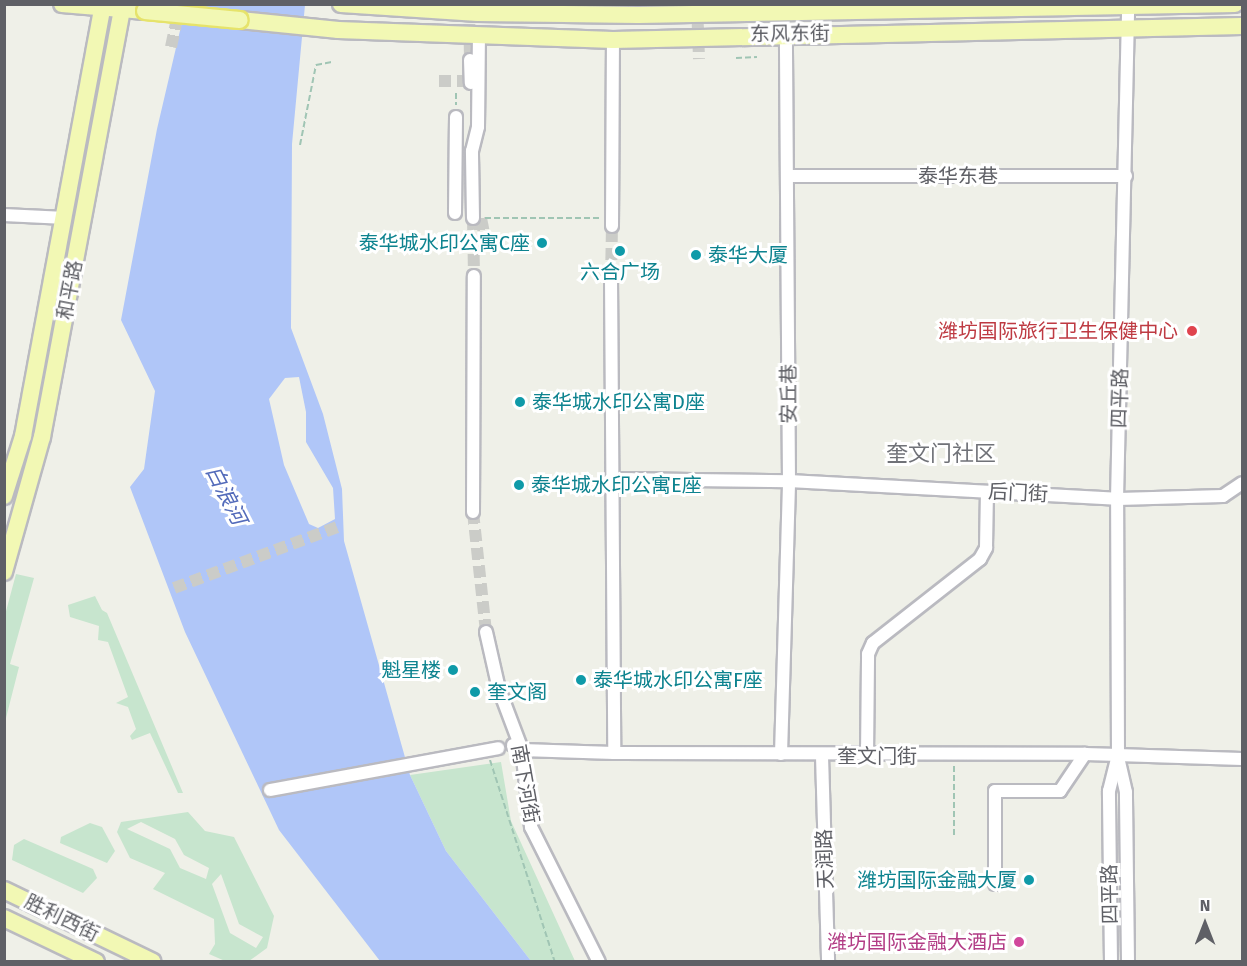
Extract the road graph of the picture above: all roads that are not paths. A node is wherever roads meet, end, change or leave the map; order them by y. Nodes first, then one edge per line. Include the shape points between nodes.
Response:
1 (62, 4) edge
2 (341, 4) edge
3 (1235, 4) edge
4 (103, 6) edge
5 (123, 6) edge
6 (1128, 6) edge
7 (824, 7) edge
8 (478, 9) edge
9 (638, 10) edge
10 (1242, 26) edge
11 (1128, 28) junction
12 (786, 34) junction
13 (479, 36) junction
14 (613, 40) junction
15 (470, 60) tunnel mouth
16 (456, 117) dead end
17 (472, 151) junction
18 (789, 176) junction
19 (1126, 176) junction
20 (455, 213) dead end
21 (4, 215) edge
22 (65, 218) junction
23 (477, 218) tunnel mouth
24 (612, 222) tunnel mouth
25 (474, 276) tunnel mouth
26 (611, 278) tunnel mouth
27 (615, 479) junction
28 (789, 481) junction
29 (1242, 483) edge
30 (987, 492) junction
31 (4, 496) edge
32 (1117, 499) junction
33 (473, 512) tunnel mouth
34 (4, 572) edge
35 (486, 632) tunnel mouth
36 (517, 747) junction
37 (493, 748) road end
38 (614, 753) junction
39 (781, 754) junction
40 (1085, 754) junction
41 (822, 756) junction
42 (867, 756) junction
43 (1118, 756) junction
44 (1242, 759) edge
45 (270, 790) dead end
46 (995, 884) dead end
47 (4, 890) edge
48 (4, 918) edge
49 (96, 962) edge
50 (153, 962) edge
51 (599, 962) edge
52 (828, 962) edge
53 (1111, 962) edge
54 (1128, 962) edge

1 - 4 main road, 东风东街
2 - 8 main road, 东风东街
3 - 6 main road, 东风东街
4 - 5 main road, 东风东街
4 - 22 main road, 和平路
5 - 13 main road, 东风东街, bridge via 338,30
5 - 34 main road, 和平路 via 42,437
6 - 7 main road, 东风东街
6 - 11 street, 四平路
7 - 9 main road, 东风东街
8 - 9 main road, 东风东街
10 - 11 main road, 东风东街
11 - 12 main road, 东风东街
11 - 19 street, 四平路
12 - 14 main road, 东风东街
12 - 18 street, 安丘巷
13 - 14 main road, 东风东街
13 - 17 street via 478,127
14 - 24 street
15 - 17 street
16 - 20 street
17 - 23 street
18 - 19 street, 泰华东巷
18 - 28 street, 安丘巷
19 - 32 street, 四平路
21 - 22 street
22 - 31 main road, 和平路 via 23,436
25 - 33 street
26 - 27 street
27 - 28 street, 后门街
27 - 38 street
28 - 30 street, 后门街
28 - 39 street, 安丘巷
29 - 32 street, 后门街 via 1223,496
30 - 32 street, 后门街
30 - 42 street via 986,548 980,559 870,648
32 - 43 street, 四平路
35 - 36 street, 南下河街
36 - 38 street, 奎文门街
36 - 51 street, 南下河街 via 531,827
37 - 45 street
38 - 39 street, 奎文门街
39 - 41 street, 奎文门街
40 - 42 street, 奎文门街
40 - 43 street, 奎文门街
40 - 46 street via 1060,791 994,791
41 - 42 street, 奎文门街
41 - 52 street, 天润路
43 - 44 street, 奎文门街
43 - 53 street, 四平路 via 1109,791
43 - 54 street, 四平路 via 1126,792
47 - 50 main road, 胜利西街
48 - 49 main road, 胜利西街

